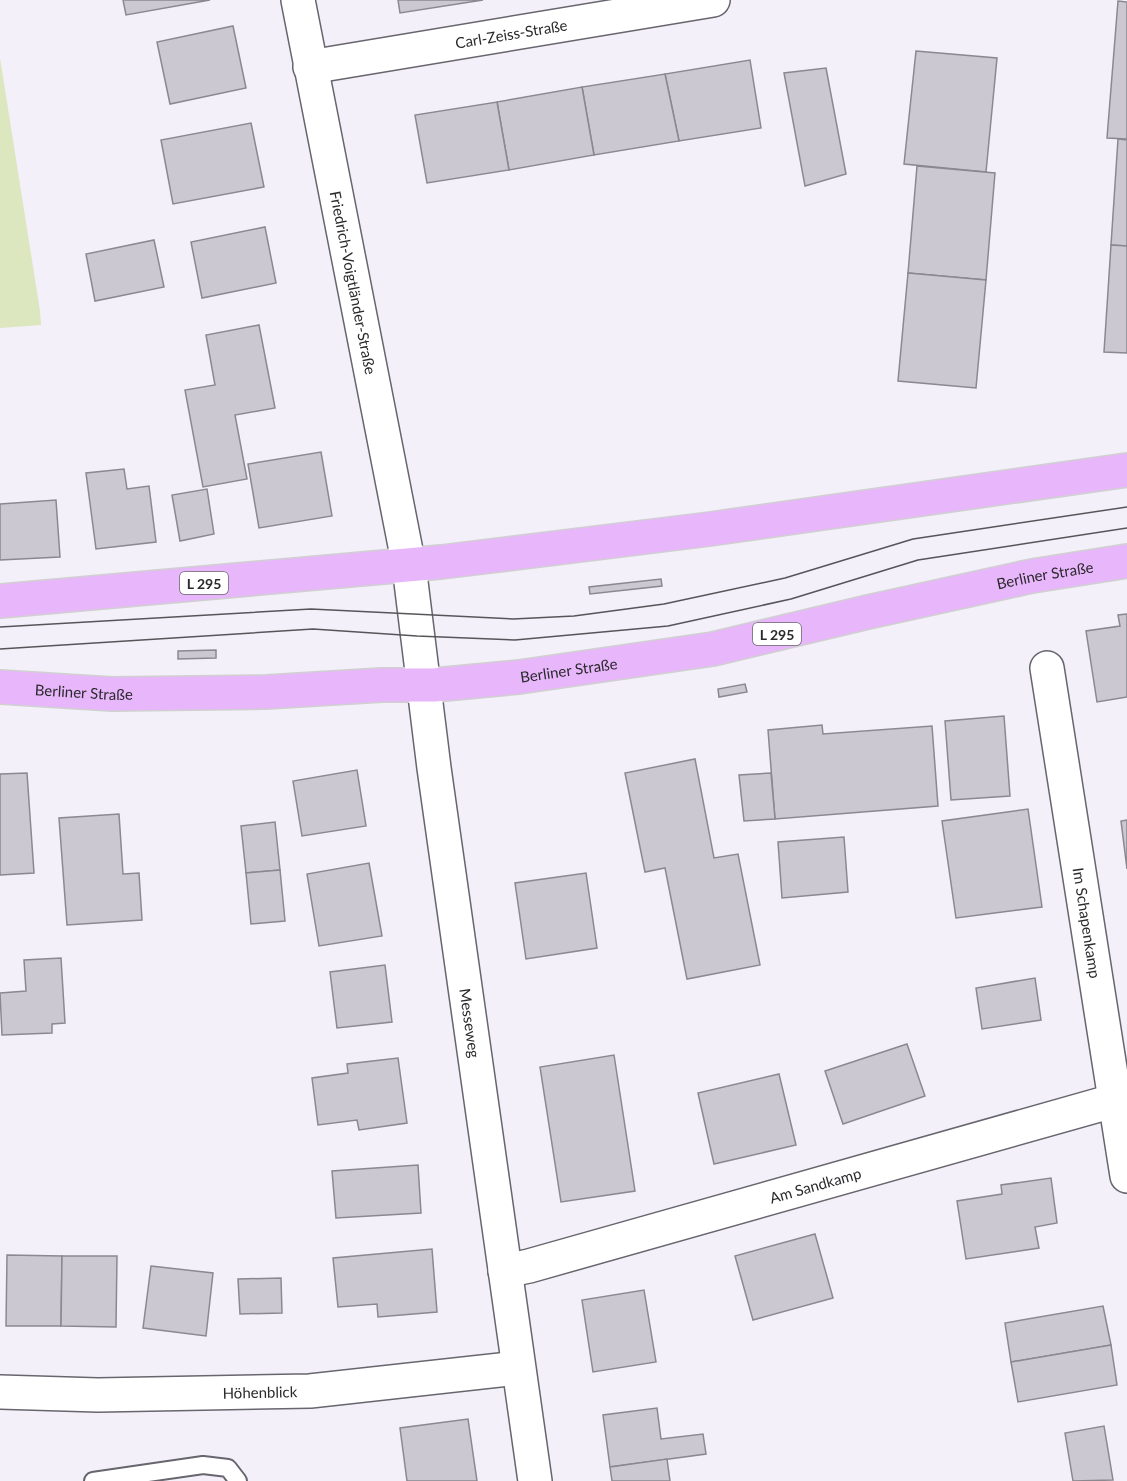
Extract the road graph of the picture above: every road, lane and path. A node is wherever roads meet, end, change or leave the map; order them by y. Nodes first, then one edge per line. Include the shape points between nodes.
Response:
1 (298, 0) edge
2 (713, 0) edge
3 (310, 67) junction
4 (1127, 470) edge
5 (1127, 561) edge
6 (409, 566) junction
7 (0, 601) edge
8 (1047, 668) dead end
9 (423, 685) junction
10 (0, 687) edge
11 (1121, 1099) edge
12 (1127, 1176) edge
13 (505, 1271) junction
14 (518, 1368) junction
15 (0, 1392) edge
16 (93, 1481) edge
17 (238, 1481) edge
18 (535, 1481) edge

1 - 3 street, Friedrich-Voigtländer-Straße
2 - 3 street, Carl-Zeiss-Straße
3 - 6 street, Friedrich-Voigtländer-Straße
4 - 6 main road, L 295 via 710,530
5 - 9 main road, Berliner Straße / L 295 via 1032,576 713,649 555,673
6 - 7 main road, L 295
6 - 9 street, Messeweg
8 - 11 street, Im Schapenkamp
9 - 10 main road, Berliner Straße / L 295 via 124,694
9 - 13 street, Messeweg
11 - 12 street, Im Schapenkamp
11 - 13 street, Am Sandkamp
13 - 14 street, Messeweg
14 - 15 street, Höhenblick via 310,1391 99,1395
14 - 18 street, Messeweg
16 - 17 lane via 203,1465 228,1468

